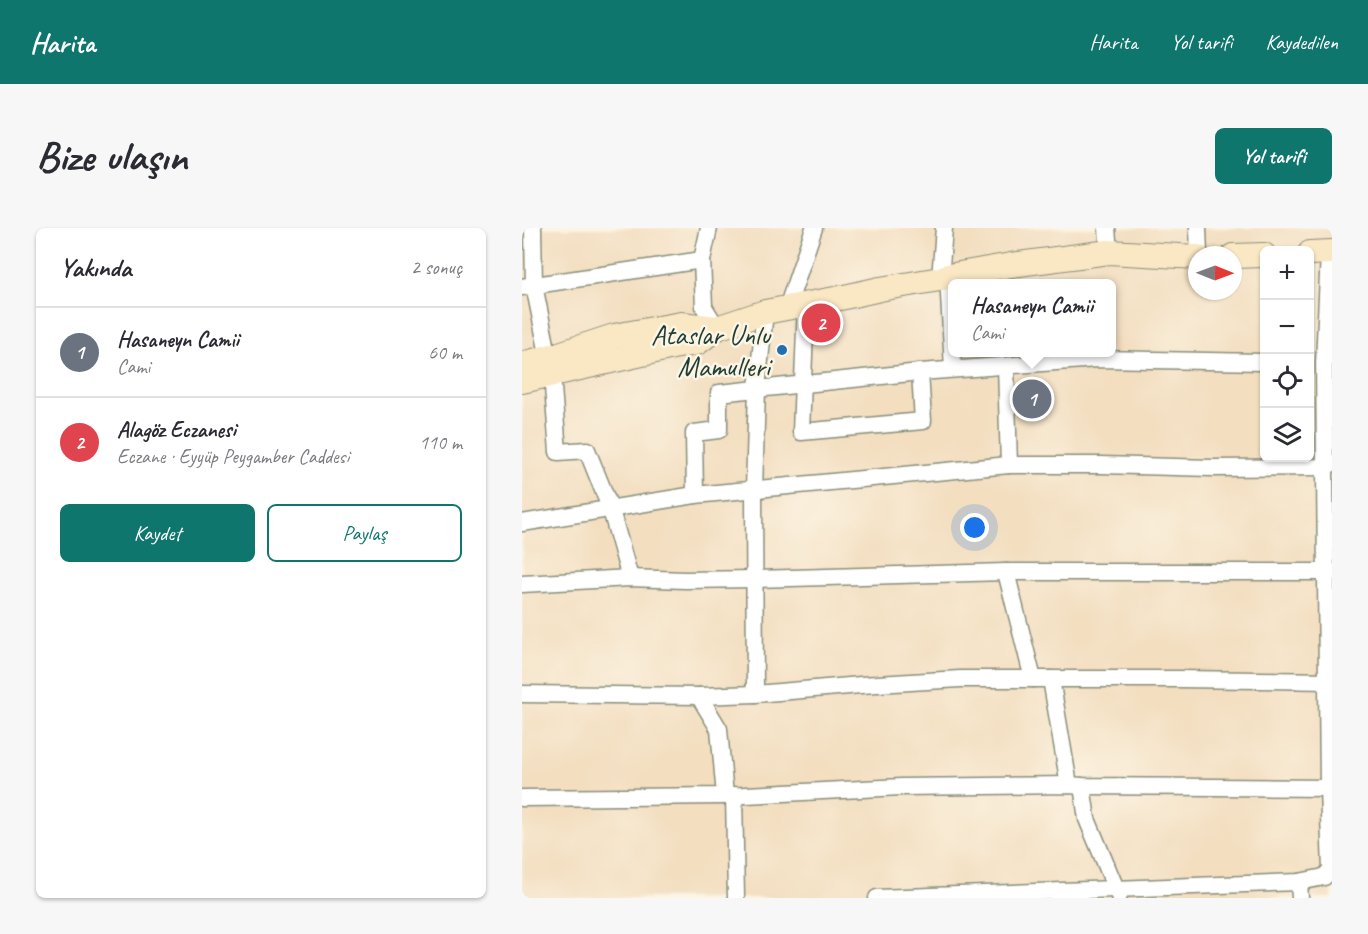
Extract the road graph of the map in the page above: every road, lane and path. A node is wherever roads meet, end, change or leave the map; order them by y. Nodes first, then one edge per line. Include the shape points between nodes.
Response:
1 (709, 228) edge
2 (814, 228) edge
3 (944, 228) edge
4 (1107, 228) edge
5 (1198, 228) edge
6 (530, 230) edge
7 (1198, 246) edge
8 (1109, 252) junction
9 (1324, 252) edge
10 (1260, 255) edge
11 (1188, 256) edge
12 (1242, 256) edge
13 (702, 260) junction
14 (944, 278) junction
15 (528, 286) edge
16 (786, 308) junction
17 (948, 318) edge
18 (717, 328) junction
19 (952, 357) edge
20 (1260, 362) edge
21 (1322, 363) edge
22 (522, 364) edge
23 (550, 365) junction
24 (1006, 366) junction
25 (953, 369) junction
26 (920, 372) junction
27 (522, 381) edge
28 (802, 385) junction
29 (757, 388) junction
30 (1008, 465) junction
31 (1329, 465) edge
32 (754, 491) junction
33 (695, 495) junction
34 (611, 510) junction
35 (522, 523) edge
36 (1006, 572) junction
37 (1329, 572) edge
38 (630, 578) junction
39 (754, 579) junction
40 (522, 584) edge
41 (1051, 679) junction
42 (1033, 680) junction
43 (1330, 681) edge
44 (522, 694) edge
45 (755, 694) junction
46 (699, 696) junction
47 (1076, 786) junction
48 (1330, 788) edge
49 (730, 795) junction
50 (522, 798) edge
51 (1300, 890) edge
52 (1118, 893) edge
53 (736, 898) edge
54 (876, 898) edge

1 - 13 street
2 - 16 street
3 - 14 street
4 - 8 street
5 - 7 street
6 - 15 street
8 - 11 street
8 - 14 street
9 - 21 street
10 - 12 street
13 - 15 street
13 - 18 street via 704,307
14 - 16 street
14 - 17 street
15 - 23 street
16 - 18 street
16 - 28 street
16 - 29 street
18 - 23 street via 681,324 614,336
19 - 25 street
20 - 24 street via 1097,359
21 - 31 street
22 - 23 street
23 - 27 street
23 - 34 street via 558,452 587,450
24 - 25 street
24 - 30 street
25 - 26 street
26 - 28 street
26 - 28 street via 923,421 801,432
28 - 29 street
29 - 32 street
29 - 33 street via 719,393 719,430 694,433
30 - 31 street
30 - 32 street
31 - 37 street
32 - 33 street
32 - 39 street
33 - 34 street
34 - 35 street
34 - 38 street
36 - 37 street
36 - 39 street
36 - 42 street
37 - 43 street
38 - 39 street
38 - 40 street
39 - 45 street
41 - 42 street
41 - 43 street
41 - 47 street
42 - 45 street via 960,680
43 - 48 street
44 - 46 street
45 - 46 street
46 - 49 street via 719,729
47 - 48 street
47 - 49 street via 901,787
47 - 52 street
48 - 51 street via 1331,870
49 - 50 street
49 - 53 street
51 - 52 street
52 - 54 street

